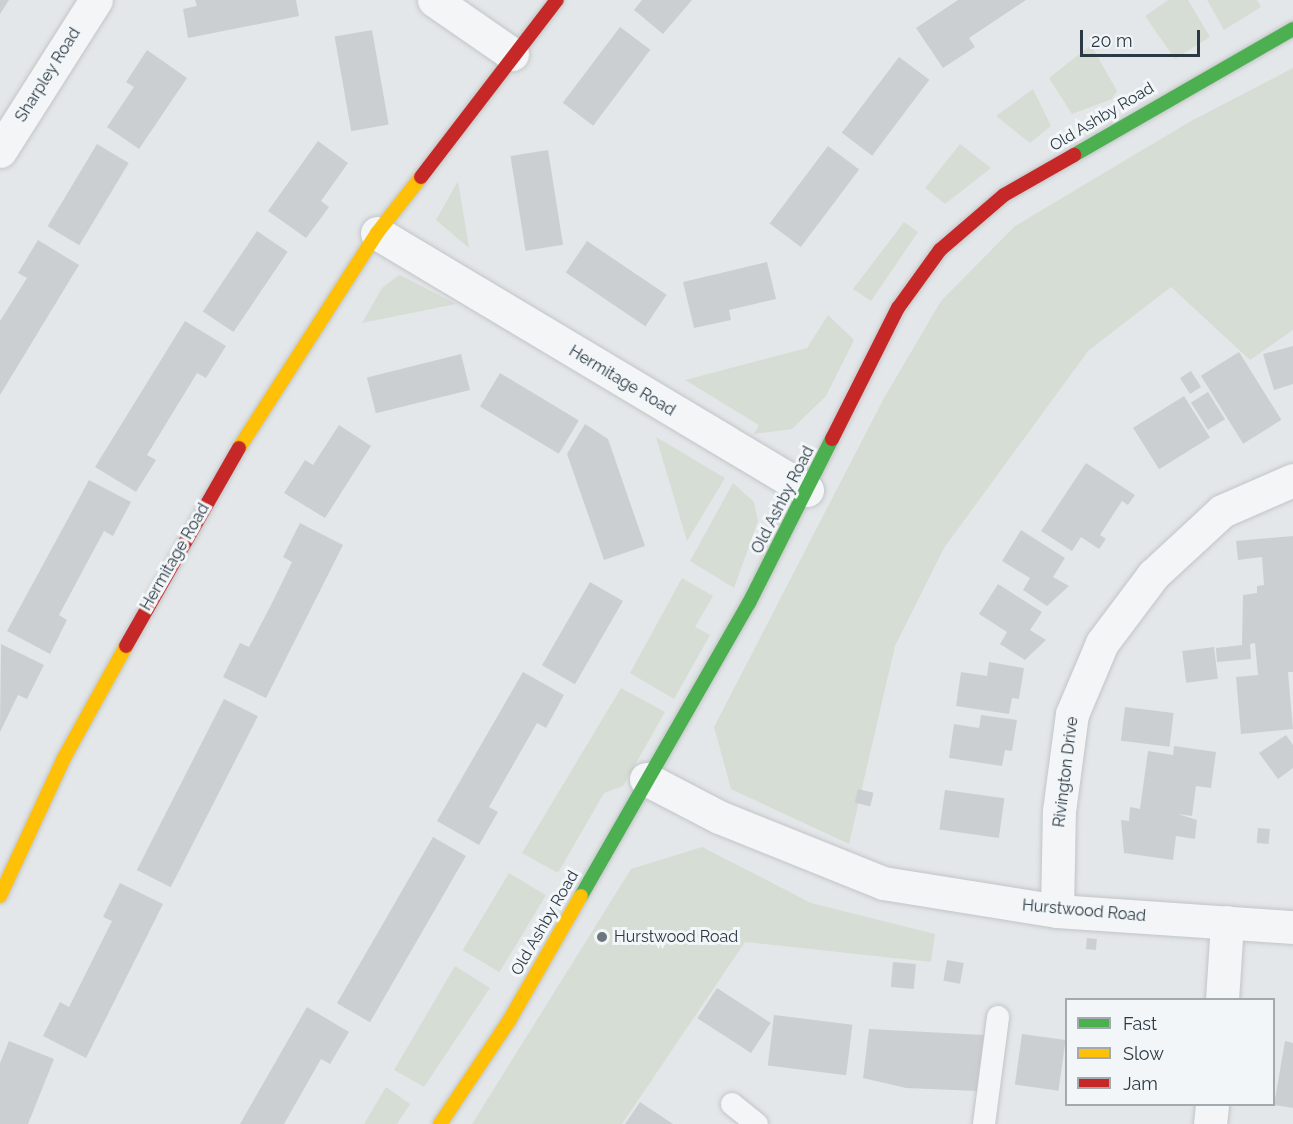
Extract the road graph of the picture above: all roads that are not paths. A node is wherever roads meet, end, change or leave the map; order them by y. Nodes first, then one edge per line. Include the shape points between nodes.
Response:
1 (96, 0) edge
2 (434, 0) edge
3 (557, 0) edge
4 (1293, 29) edge
5 (512, 54) junction
6 (0, 151) edge
7 (377, 233) junction
8 (1293, 480) edge
9 (807, 490) junction
10 (646, 779) junction
11 (0, 896) edge
12 (1057, 911) junction
13 (1227, 922) junction
14 (1293, 927) edge
15 (1222, 998) edge
16 (998, 1017) dead end
17 (732, 1104) dead end
18 (1212, 1106) edge
19 (440, 1124) edge
20 (757, 1124) edge
21 (984, 1124) edge
22 (1210, 1124) edge

1 - 6 street, Sharpley Road
2 - 5 street
3 - 5 street, Hermitage Road
4 - 9 street, Old Ashby Road via 1004,195 940,250 898,308
5 - 7 street, Hermitage Road
7 - 9 street, Hermitage Road
7 - 11 street, Hermitage Road via 182,543 64,758
8 - 12 street, Rivington Drive via 1222,511 1153,574 1102,643 1072,714 1059,811
9 - 10 street, Old Ashby Road via 749,603
10 - 12 street, Hurstwood Road via 853,874
10 - 19 street, Old Ashby Road via 509,1022
12 - 13 street, Hurstwood Road
13 - 14 street, Hurstwood Road
13 - 15 street
16 - 21 lane
17 - 20 lane
18 - 22 street

